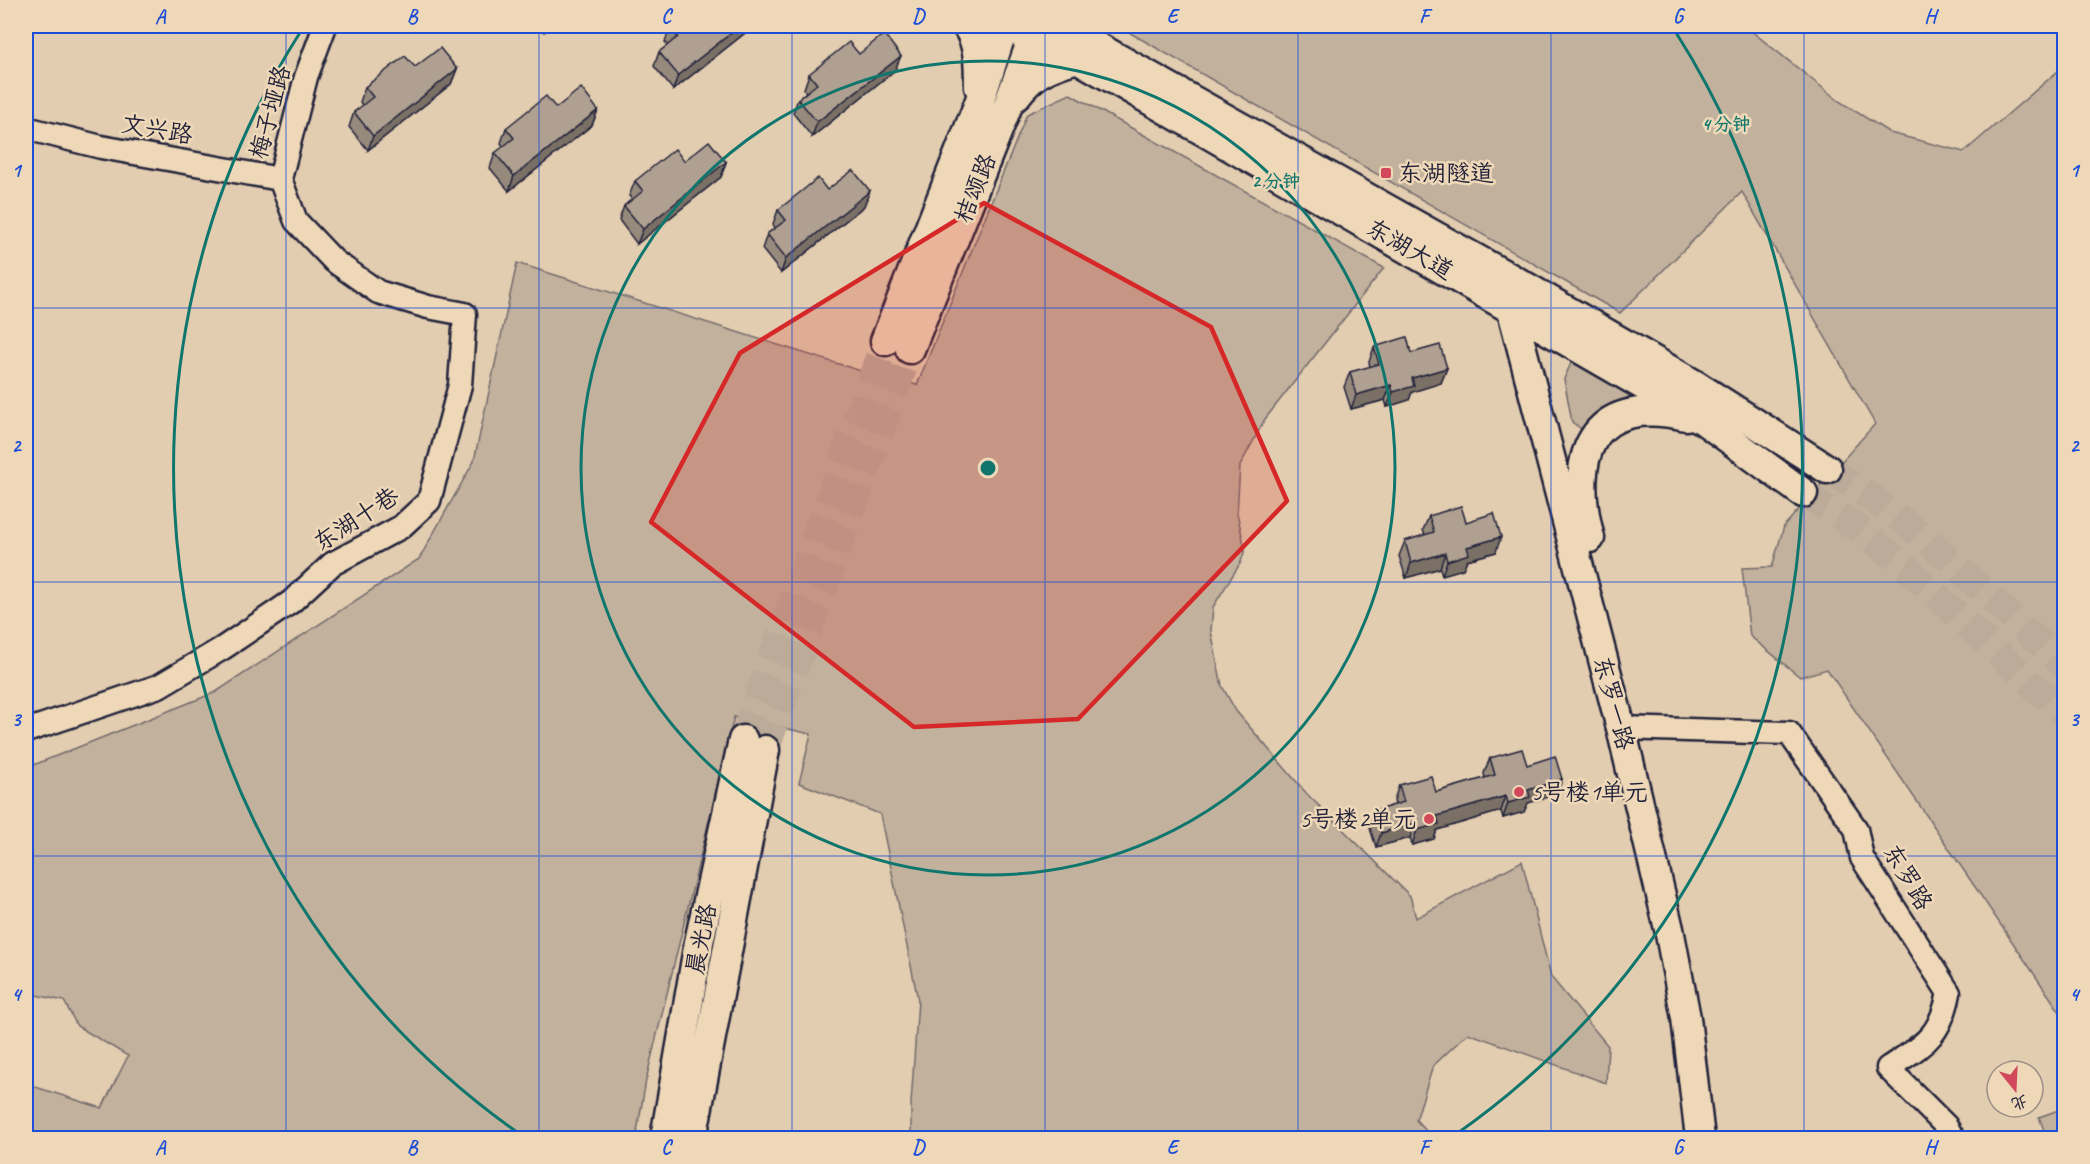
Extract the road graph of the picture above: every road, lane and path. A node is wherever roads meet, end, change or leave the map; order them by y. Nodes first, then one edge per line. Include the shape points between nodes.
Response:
1 (325, 26) edge
2 (967, 26) edge
3 (1004, 26) edge
4 (1060, 26) edge
5 (1034, 31) edge
6 (1082, 41) edge
7 (979, 103) junction
8 (1008, 105) junction
9 (26, 128) edge
10 (280, 179) junction
11 (1511, 307) junction
12 (1703, 420) junction
13 (1827, 469) tunnel mouth
14 (1803, 493) tunnel mouth
15 (1630, 728) junction
16 (26, 731) edge
17 (665, 1138) edge
18 (693, 1138) edge
19 (1700, 1138) edge
20 (1716, 1138) edge
21 (1953, 1138) edge

1 - 10 street, 梅子垭路 via 306,77
2 - 7 main road via 979,58
3 - 5 main road, 东湖大道
3 - 7 main road, 桔颂路
4 - 6 main road, 东湖大道
5 - 6 main road, 东湖大道
5 - 8 main road, 桔颂路
6 - 8 main road via 1030,77
6 - 11 main road, 东湖大道
6 - 13 main road, 东湖大道 via 1683,378
7 - 8 main road, 桔颂路 via 897,345
9 - 10 street, 文兴路 via 101,147
10 - 16 street, 东湖十巷 via 296,221 334,261 378,292 465,314 460,384 429,501 401,527 332,564 291,602 159,686
11 - 12 main road, 东湖大道
11 - 15 main road, 东罗一路
12 - 14 main road, 东湖大道
12 - 15 main road, 东罗一路 via 1651,410 1630,413 1600,428 1586,450 1581,506
15 - 19 main road, 东罗一路 via 1686,1018
15 - 20 main road, 东罗一路 via 1684,926 1701,1017
15 - 21 street, 东罗路 via 1789,733 1856,829 1862,858 1949,993 1944,1017 1929,1041 1888,1068 1946,1126
17 - 18 main road, 晨光路 via 699,942 754,745

